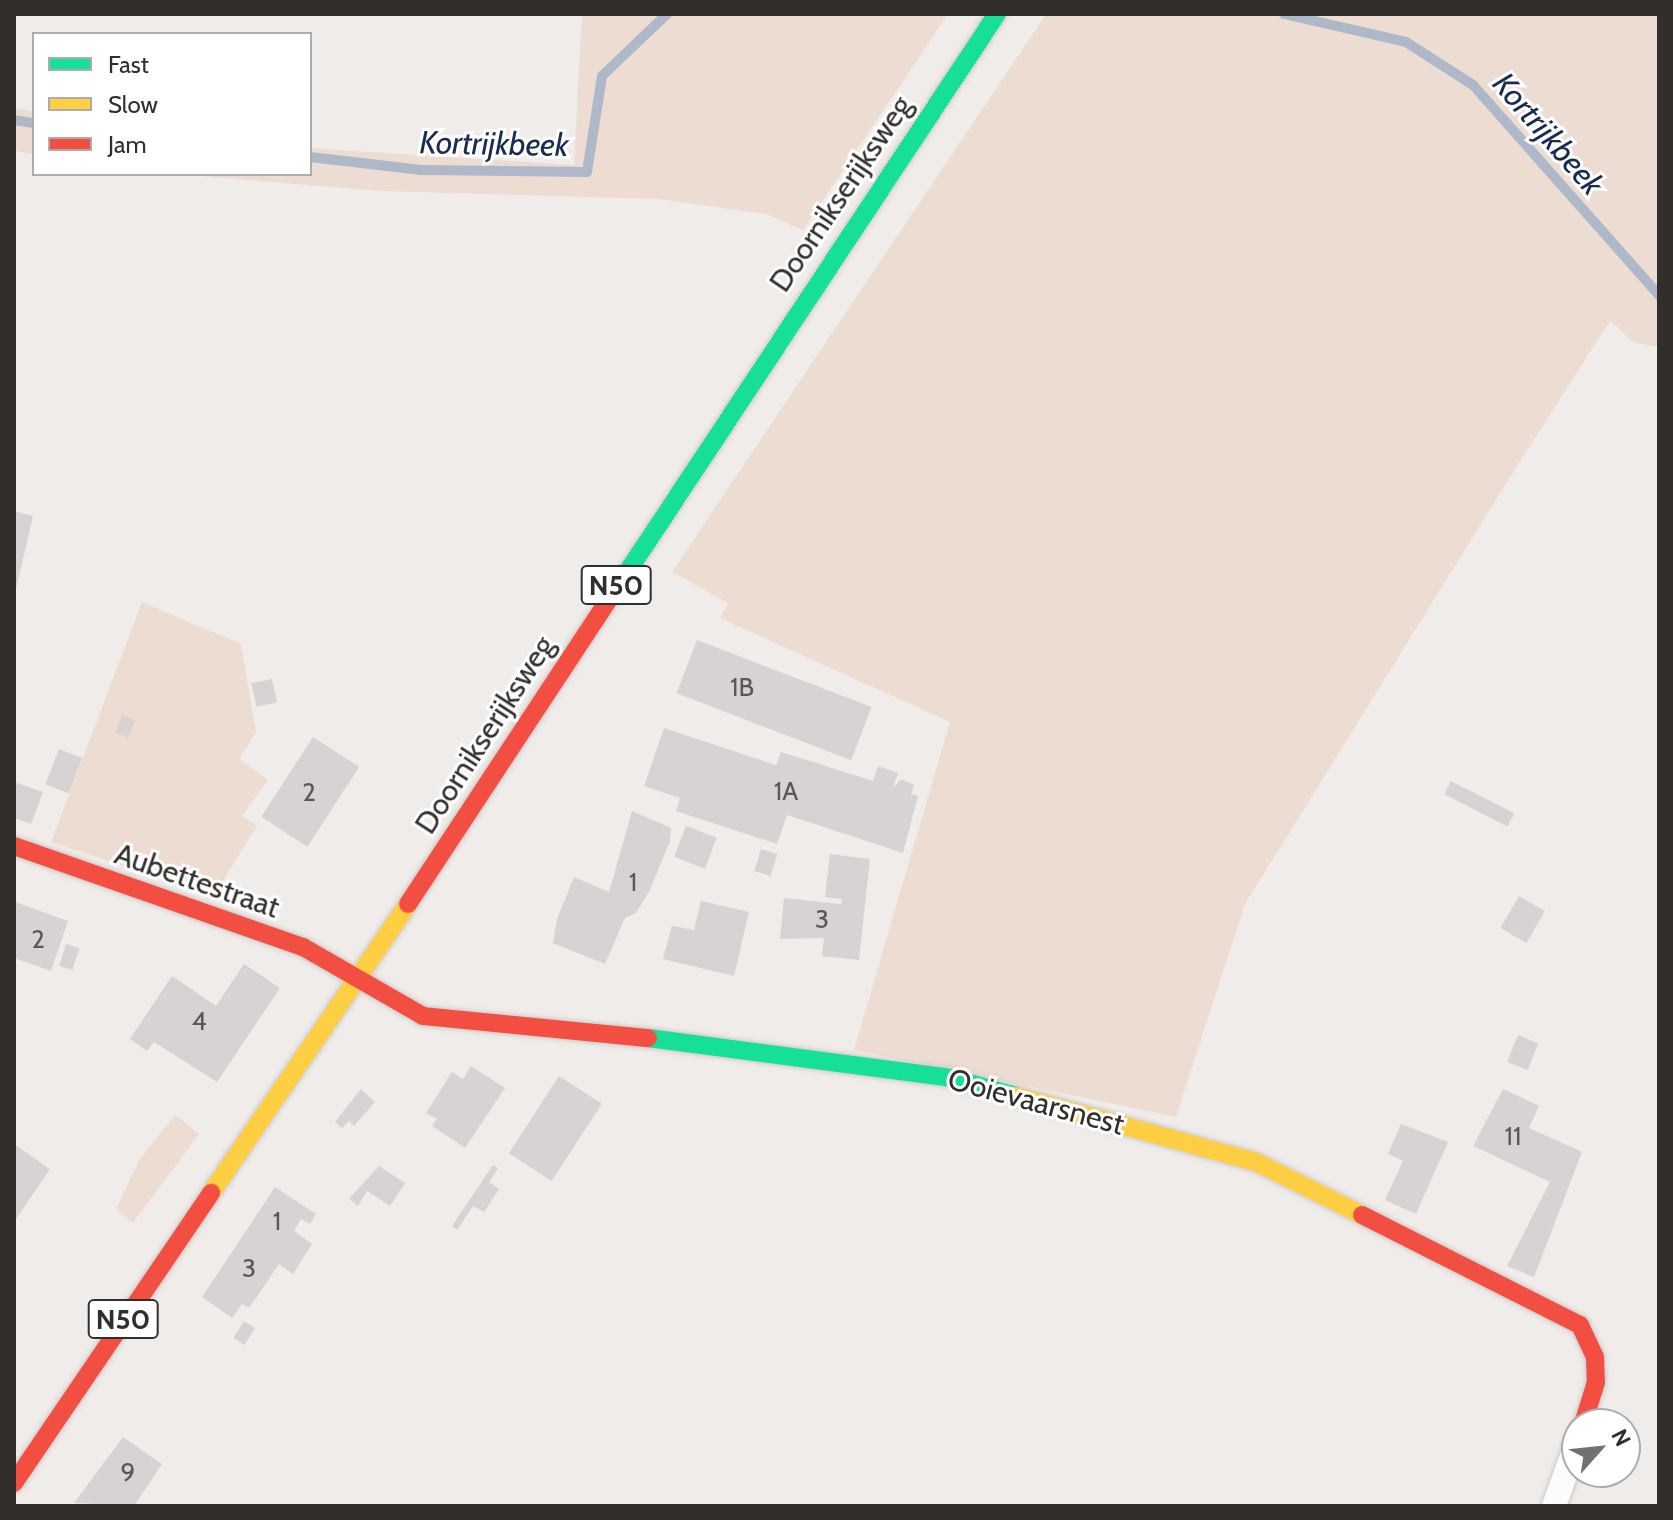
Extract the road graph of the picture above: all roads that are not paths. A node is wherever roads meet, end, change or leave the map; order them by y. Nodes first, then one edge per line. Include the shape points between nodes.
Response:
1 (997, 14) edge
2 (14, 846) edge
3 (359, 977) junction
4 (1588, 1408) edge
5 (14, 1483) edge
6 (1561, 1487) edge
7 (1554, 1506) edge

1 - 3 main road, Doornikserijksweg / N50
2 - 3 main road, Aubettestraat via 303,947
3 - 4 main road, Ooievaarsnest via 423,1016 756,1049 951,1078 1256,1162 1580,1325 1595,1357 1596,1382
3 - 5 main road, Doornikserijksweg / N50
6 - 7 street

